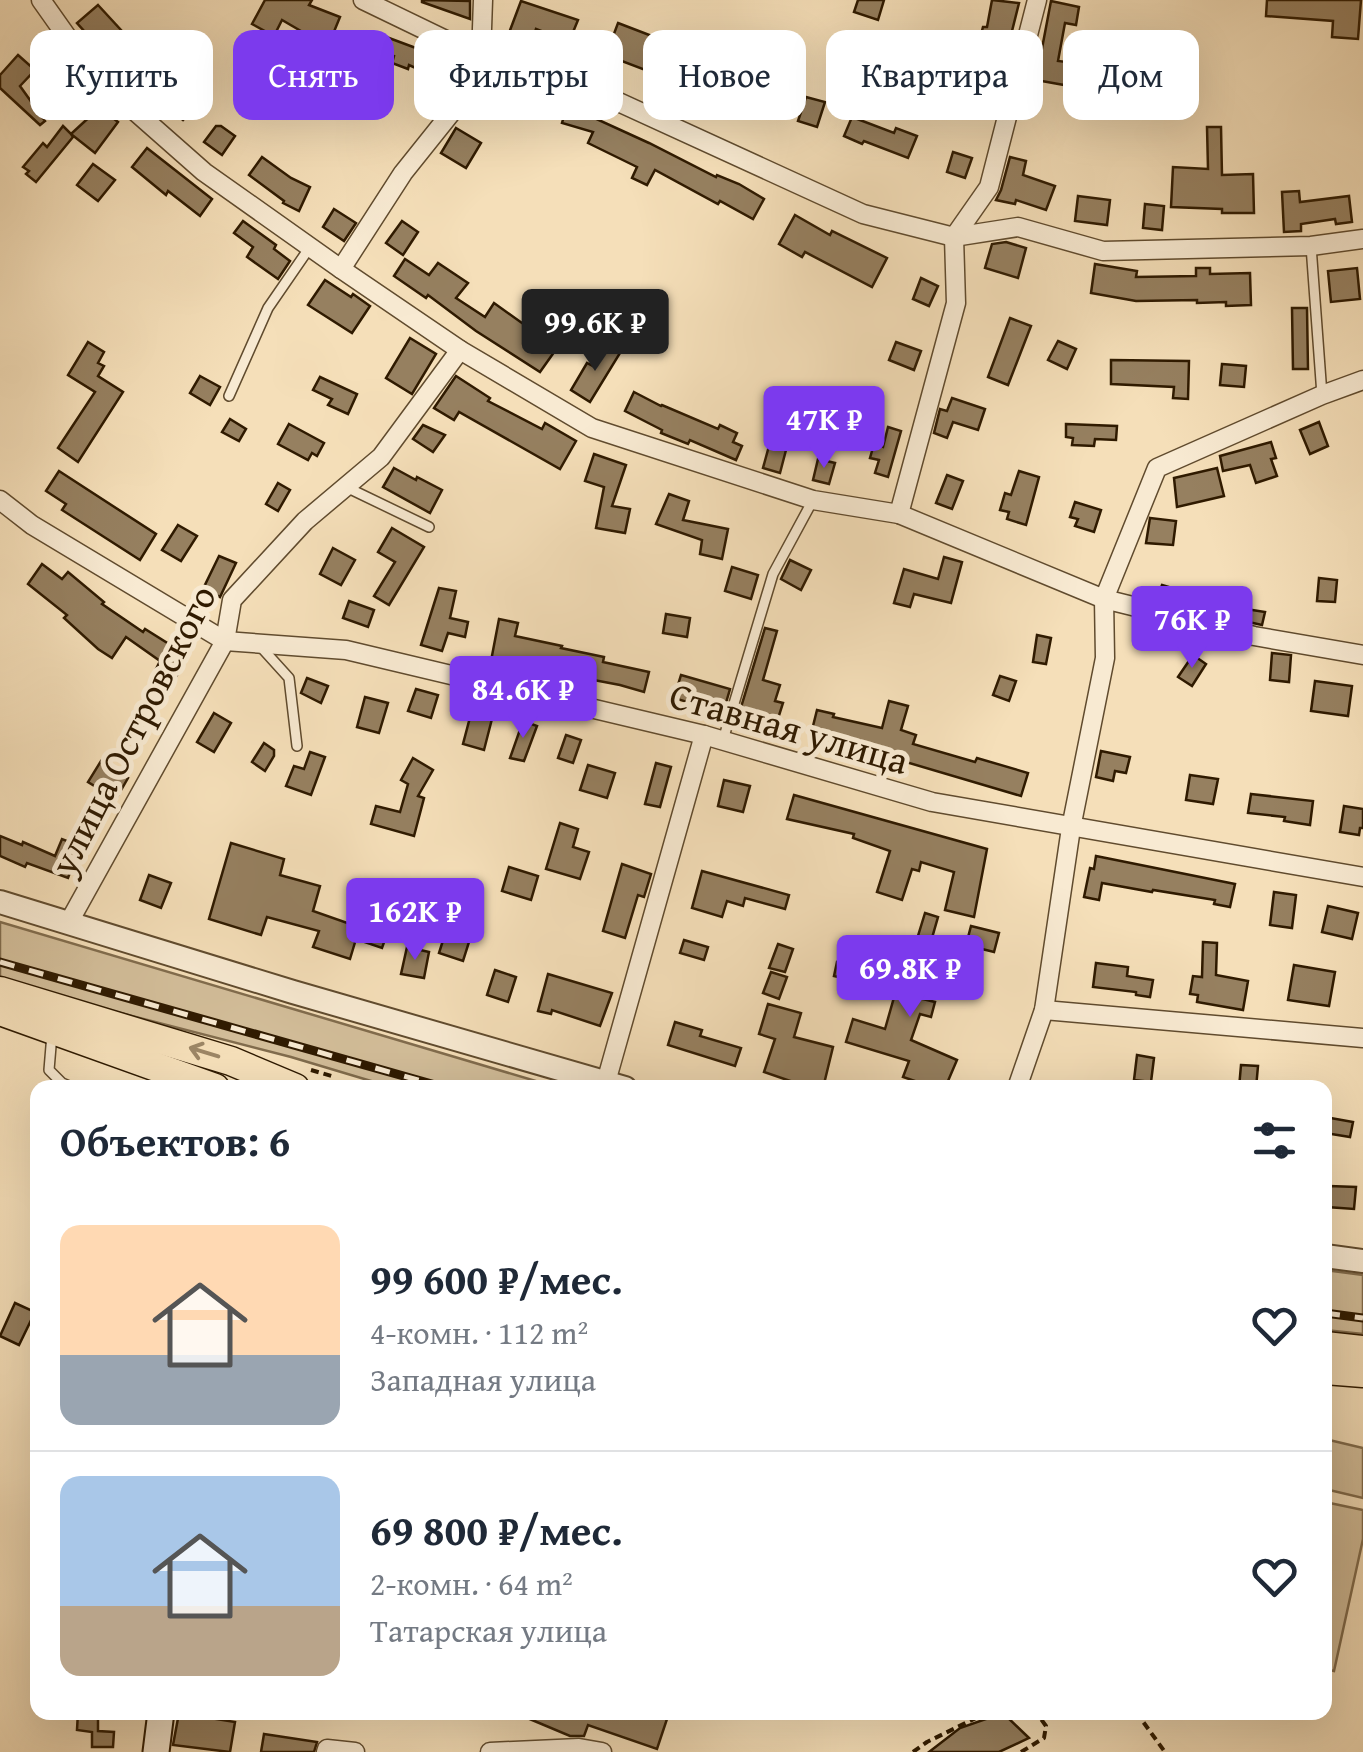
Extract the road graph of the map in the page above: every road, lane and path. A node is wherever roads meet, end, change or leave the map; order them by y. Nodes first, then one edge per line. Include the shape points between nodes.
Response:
1 (41, 0) edge
2 (363, 0) edge
3 (484, 0) edge
4 (1036, 0) edge
5 (424, 30) edge
6 (482, 30) edge
7 (623, 104) edge
8 (447, 120) edge
9 (954, 237) junction
10 (1363, 239) edge
11 (1310, 246) junction
12 (310, 247) junction
13 (341, 269) junction
14 (460, 350) junction
15 (1363, 380) edge
16 (1322, 395) junction
17 (229, 396) dead end
18 (346, 487) junction
19 (0, 500) edge
20 (812, 500) junction
21 (899, 514) junction
22 (429, 528) dead end
23 (1104, 599) junction
24 (225, 641) junction
25 (258, 644) junction
26 (1363, 655) edge
27 (704, 735) junction
28 (723, 741) junction
29 (297, 746) dead end
30 (1071, 828) junction
31 (1363, 877) edge
32 (0, 902) edge
33 (69, 922) junction
34 (0, 991) edge
35 (1044, 1010) junction
36 (0, 1012) edge
37 (52, 1030) junction
38 (1363, 1038) edge
39 (59, 1080) edge
40 (193, 1080) edge
41 (275, 1080) edge
42 (599, 1080) edge
43 (617, 1080) edge
44 (1020, 1080) edge
45 (1332, 1257) edge
46 (1363, 1261) edge
47 (1332, 1347) edge
48 (1363, 1350) edge
49 (1332, 1371) edge
50 (1363, 1374) edge
51 (159, 1720) edge
52 (971, 1720) edge
53 (1042, 1720) edge
54 (1142, 1720) edge
55 (156, 1752) edge
56 (326, 1752) edge
57 (355, 1752) edge
58 (490, 1752) edge
59 (602, 1752) edge
60 (913, 1752) edge
61 (1021, 1752) edge
62 (1164, 1752) edge

1 - 12 street via 94,74 204,172
2 - 5 street
3 - 6 street
4 - 9 street via 989,186
7 - 9 street via 863,214
8 - 13 street via 403,173
9 - 11 street via 1018,228 1103,251
9 - 21 street via 956,303
10 - 11 street
11 - 16 lane
12 - 13 street
12 - 17 lane via 268,308
13 - 14 street
14 - 18 street, улица Островского via 381,457
14 - 20 street via 592,428
15 - 16 street
16 - 23 street via 1157,468
18 - 22 lane
18 - 24 street, улица Островского via 232,600
19 - 24 street, Ставная улица
20 - 21 street
20 - 28 lane via 773,574
21 - 23 street
23 - 26 street
23 - 30 street via 1105,658
24 - 25 street, Ставная улица
24 - 33 street, улица Островского
25 - 27 street, Ставная улица via 346,650
25 - 29 lane via 288,678
27 - 28 street, Ставная улица
27 - 43 street
28 - 30 street, Ставная улица via 932,802
30 - 31 street, Ставная улица
30 - 35 street
32 - 33 street
33 - 42 street
41 -> 34 main road
35 - 38 street
35 - 44 street
36 - 37 main road
37 - 39 lane via 50,1070
37 - 40 main road
45 - 46 street
47 - 48 main road
49 - 50 main road
51 - 55 main road
52 - 60 path
53 - 61 path via 1044,1738
54 - 62 path
56 - 57 street
58 - 59 street

